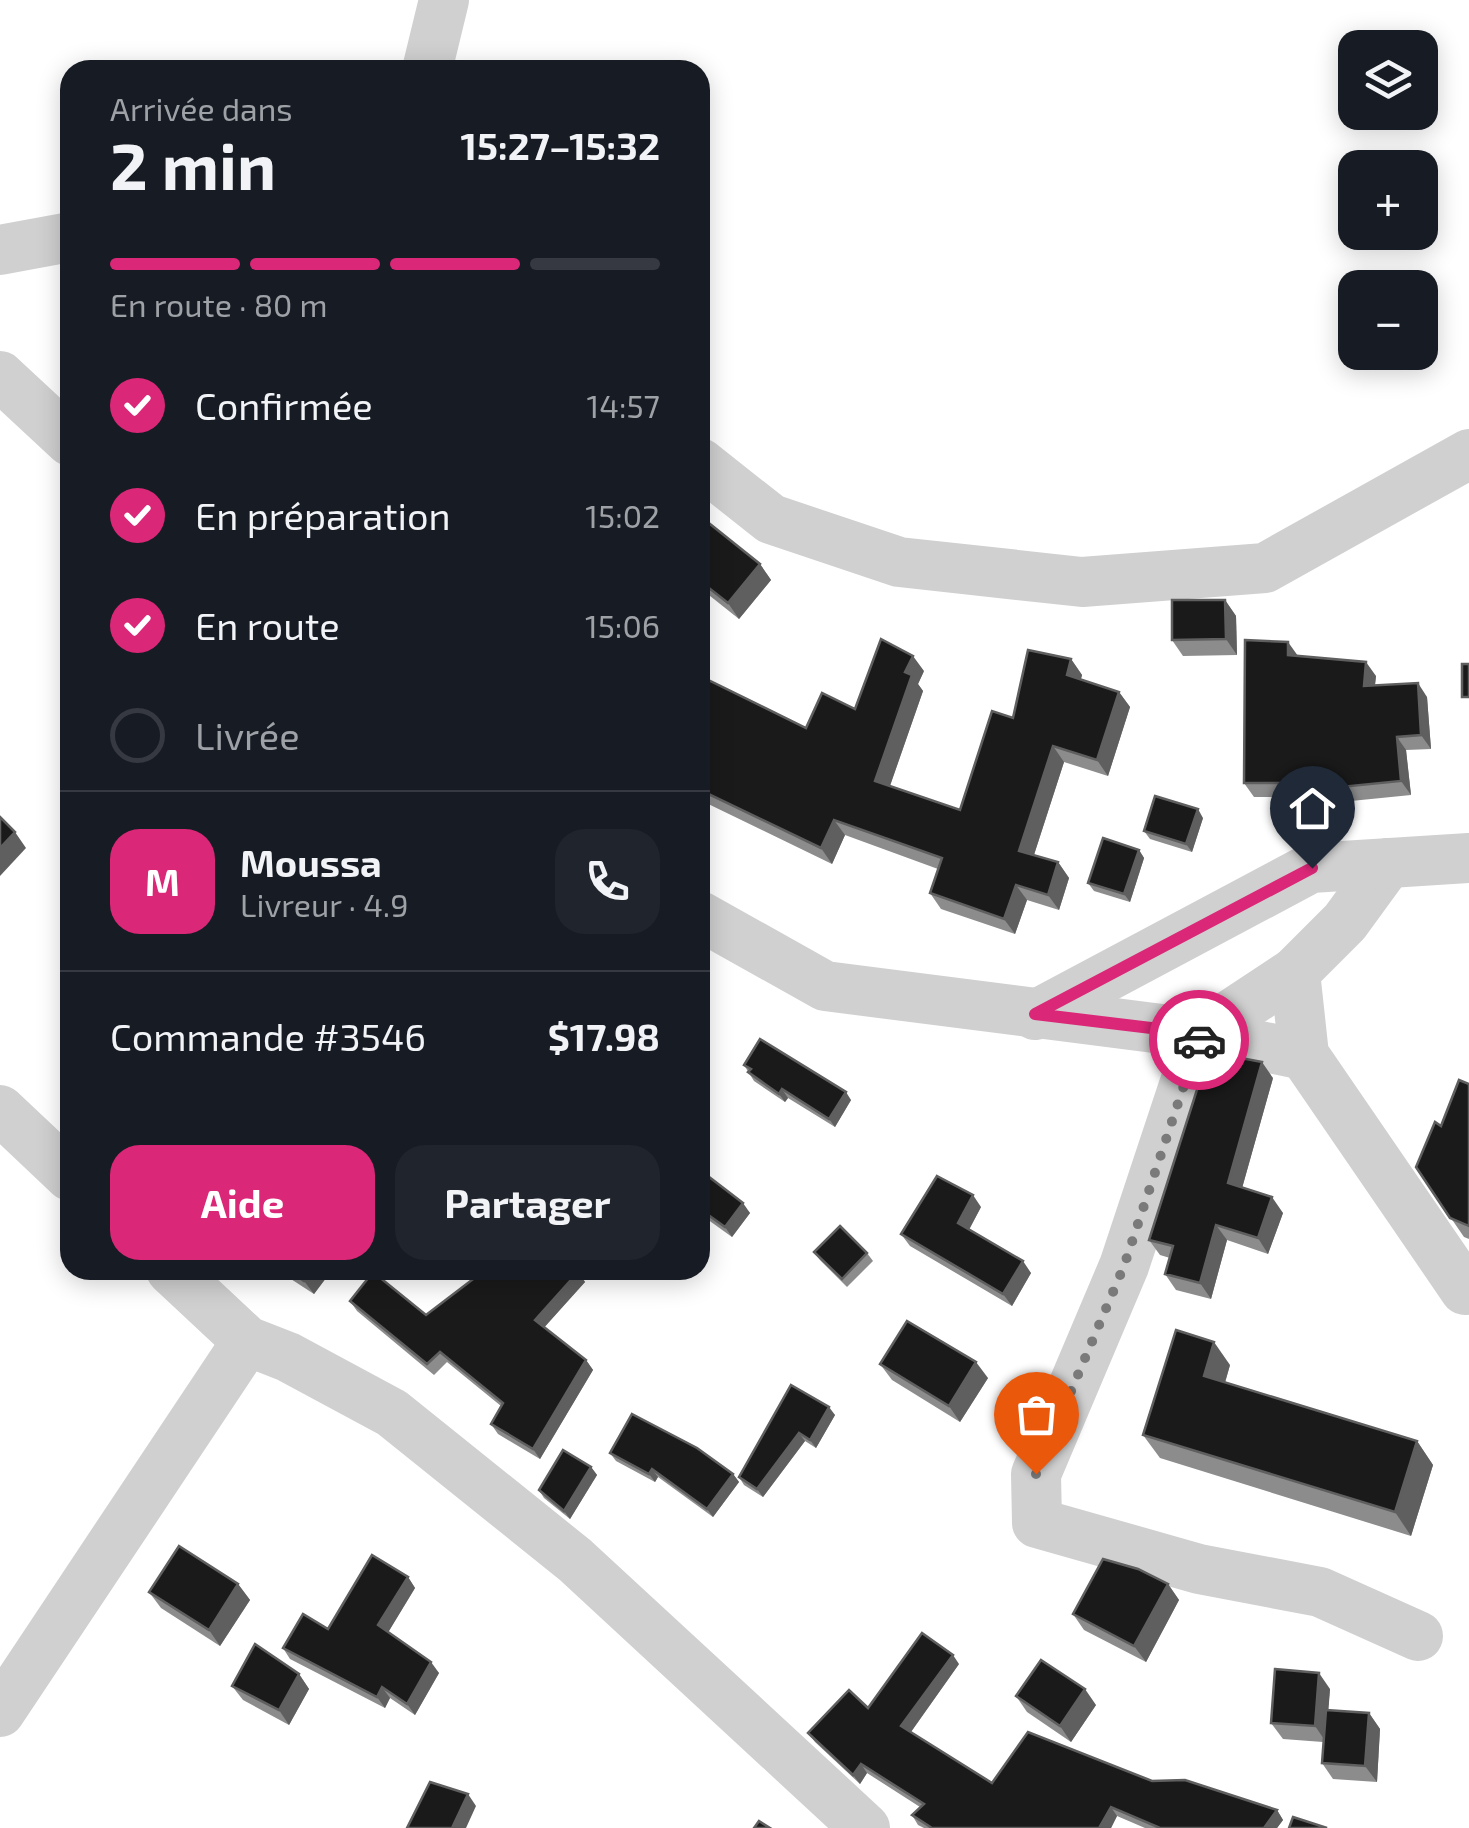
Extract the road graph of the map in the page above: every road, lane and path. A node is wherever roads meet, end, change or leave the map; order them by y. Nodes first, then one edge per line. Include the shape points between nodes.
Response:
1 (444, 0) edge
2 (429, 60) edge
3 (60, 239) edge
4 (0, 250) edge
5 (0, 376) edge
6 (60, 432) edge
7 (1469, 454) edge
8 (710, 471) edge
9 (1469, 858) edge
10 (1388, 863) junction
11 (710, 922) edge
12 (1295, 972) junction
13 (1035, 1014) junction
14 (1201, 1034) junction
15 (1304, 1055) junction
16 (0, 1110) edge
17 (60, 1167) edge
18 (182, 1280) edge
19 (1465, 1290) dead end
20 (247, 1341) junction
21 (1418, 1636) dead end
22 (0, 1712) edge
23 (850, 1822) edge

1 - 2 street
3 - 4 street
5 - 6 street
7 - 8 street via 1265,568 1082,582 898,562 771,519
9 - 10 street
10 - 12 street via 1345,922
10 - 13 street via 1312,868
11 - 13 street via 825,986
12 - 14 street
12 - 15 street
13 - 14 street
14 - 15 street
14 - 21 street via 1124,1266 1036,1474 1038,1523 1199,1569 1320,1592
15 - 19 street
16 - 17 street
18 - 20 street
20 - 22 street
20 - 23 street via 392,1412 575,1560

